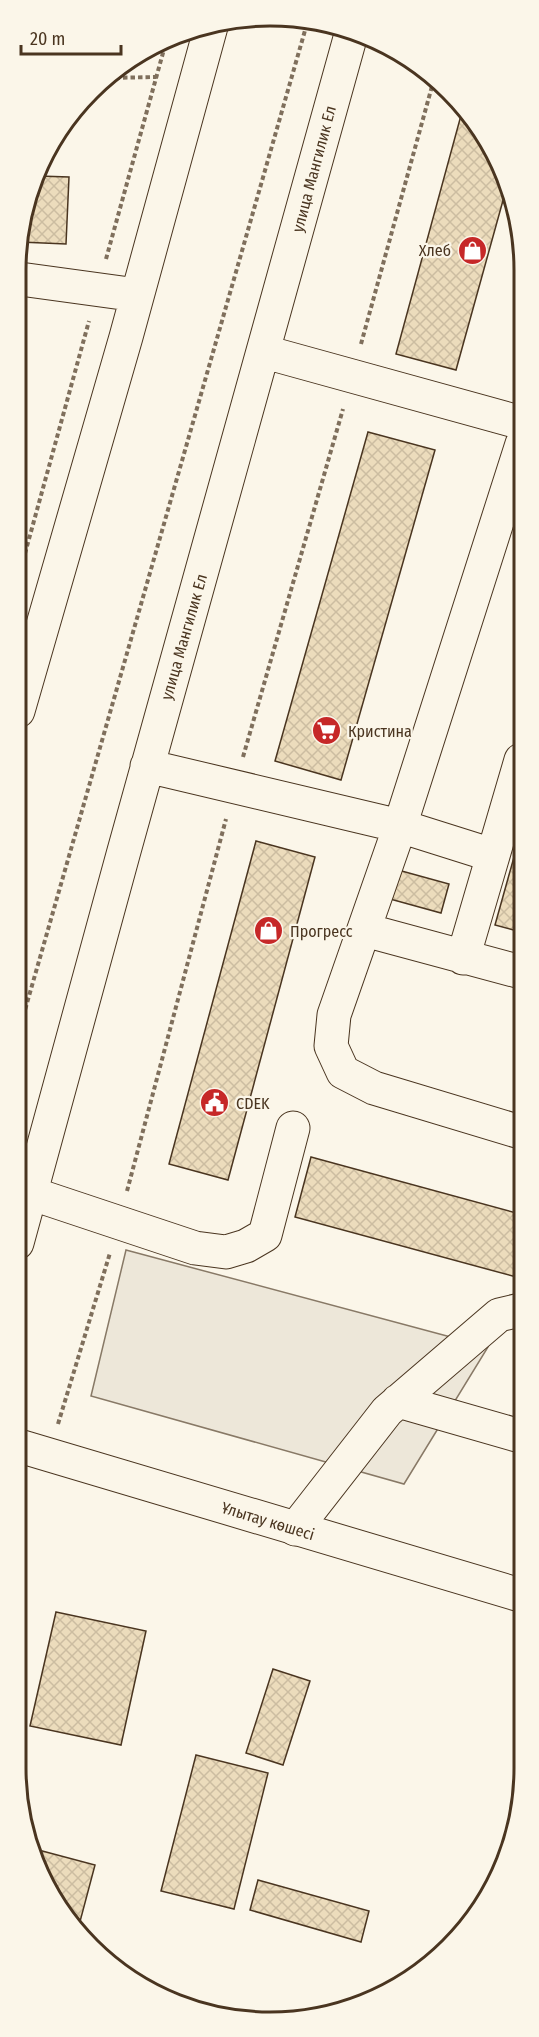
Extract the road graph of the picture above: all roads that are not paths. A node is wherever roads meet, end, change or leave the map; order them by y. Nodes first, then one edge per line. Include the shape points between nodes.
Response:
1 (209, 33) edge
2 (349, 38) edge
3 (26, 280) edge
4 (138, 295) junction
5 (265, 352) junction
6 (514, 421) edge
7 (513, 498) edge
8 (26, 683) edge
9 (147, 766) junction
10 (514, 783) edge
11 (400, 826) junction
12 (492, 855) junction
13 (365, 930) junction
14 (463, 958) junction
15 (514, 970) edge
16 (293, 1128) dead end
17 (514, 1130) edge
18 (30, 1193) junction
19 (26, 1208) edge
20 (514, 1312) edge
21 (398, 1401) junction
22 (514, 1434) edge
23 (26, 1448) edge
24 (295, 1529) junction
25 (514, 1593) edge

1 - 4 street
2 - 5 street, улица Мангилик Ел
3 - 4 street
4 - 8 street
5 - 6 street
5 - 9 street, улица Мангилик Ел
7 - 11 street
9 - 11 street
9 - 18 street, улица Мангилик Ел
10 - 12 street
11 - 12 street
11 - 13 street
12 - 14 street
13 - 14 street
13 - 17 street via 334,1016 331,1046 343,1072 374,1088
14 - 15 street
16 - 18 street via 265,1235 226,1252 195,1248
18 - 19 street, улица Мангилик Ел
20 - 21 street via 499,1316
21 - 22 street
21 - 24 street
23 - 24 street, Ұлытау көшесі
24 - 25 street, Ұлытау көшесі

